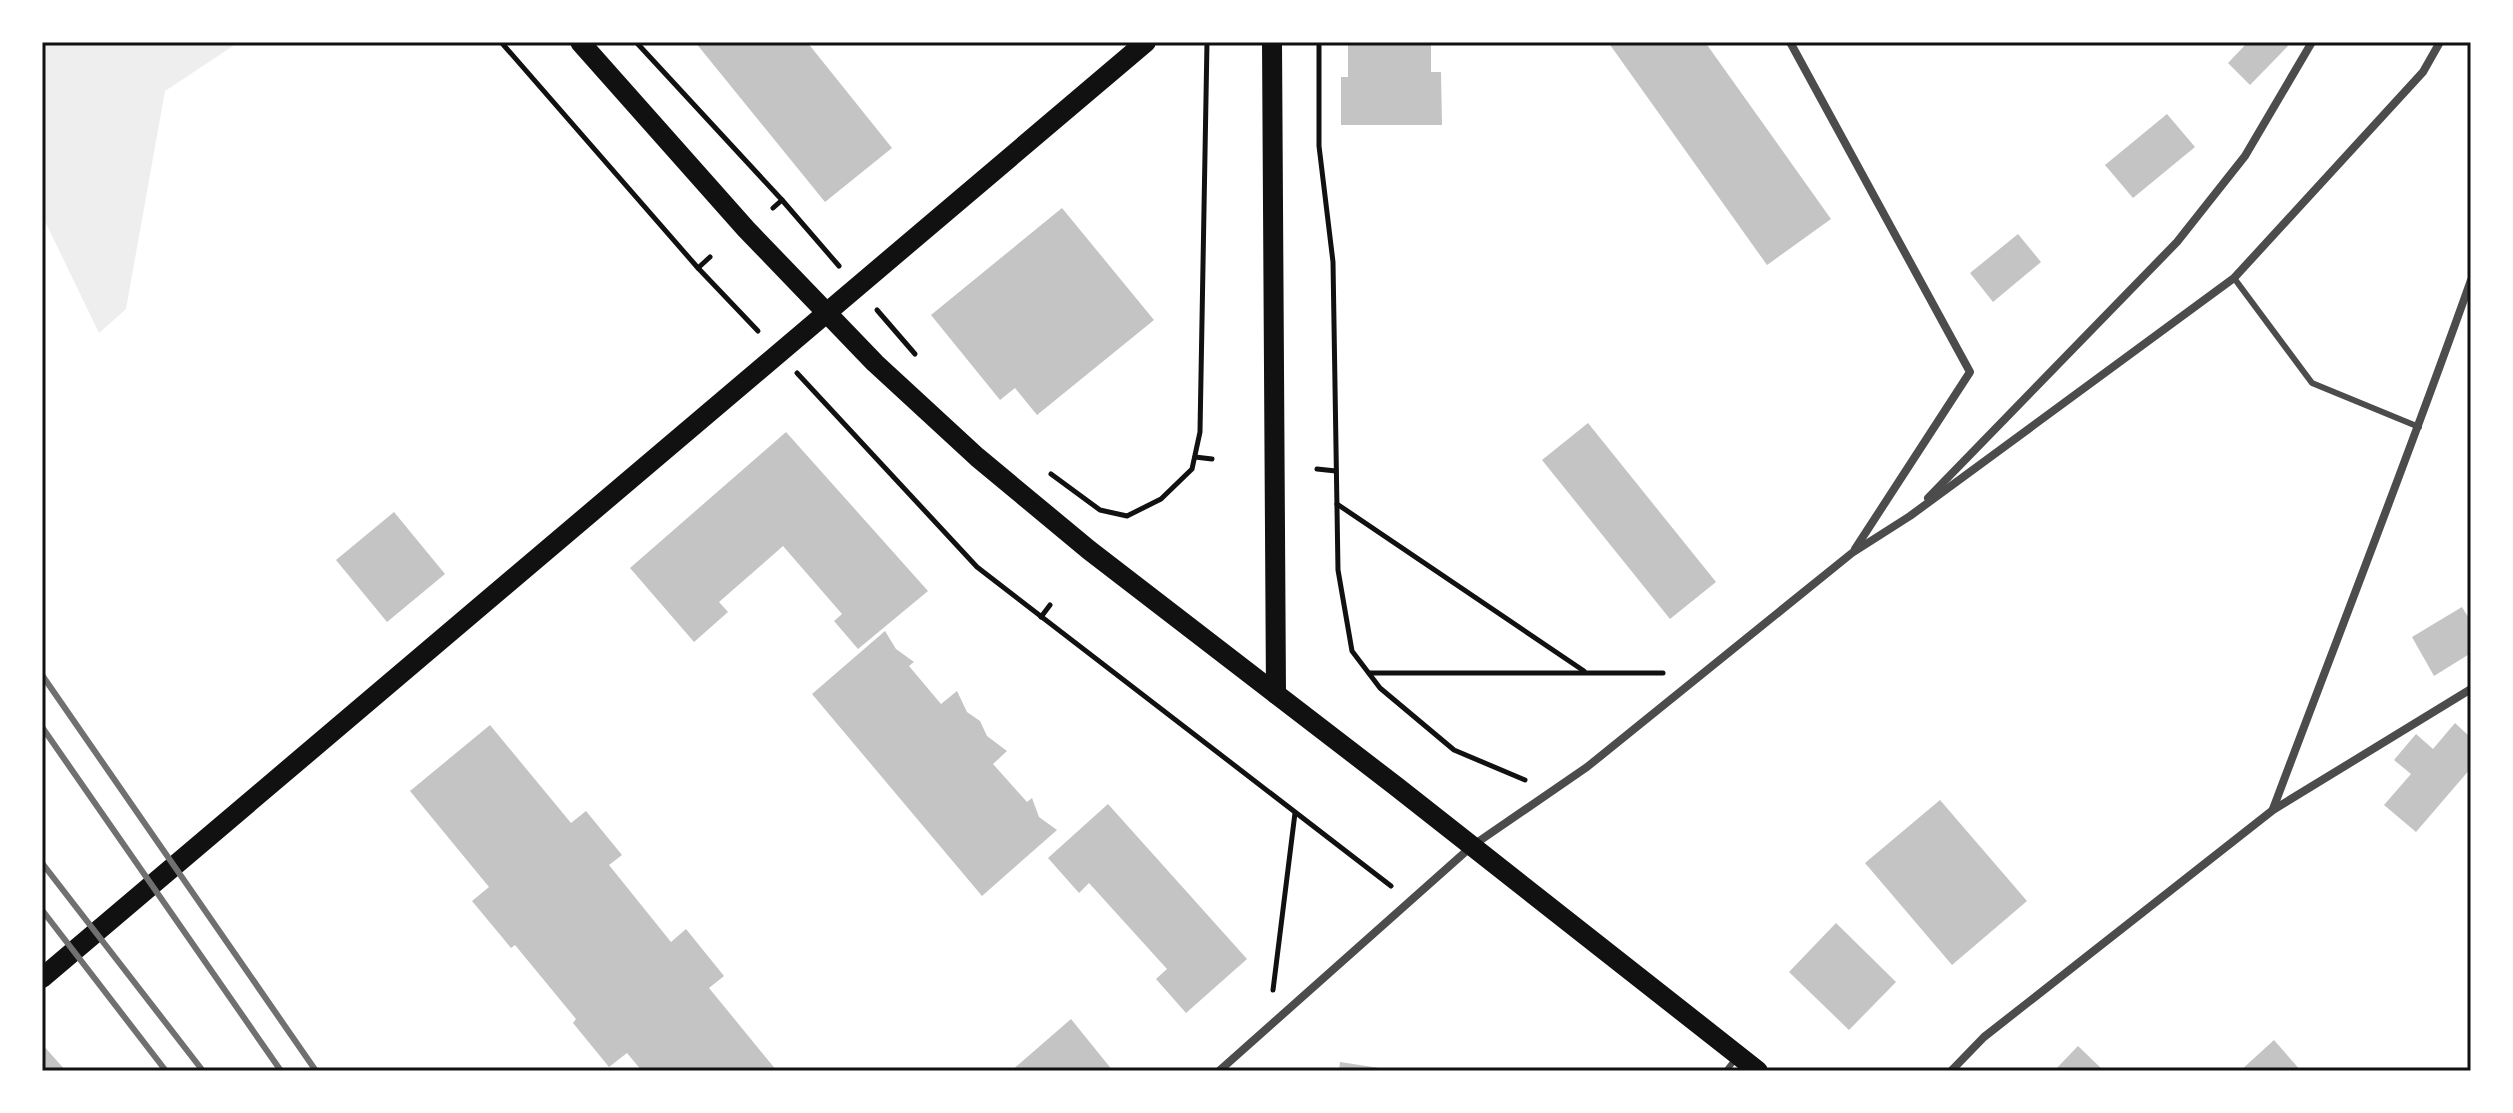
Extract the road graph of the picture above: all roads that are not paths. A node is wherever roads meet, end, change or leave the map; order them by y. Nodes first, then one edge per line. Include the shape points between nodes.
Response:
1 (580, 42) edge
2 (1146, 42) edge
3 (1272, 42) edge
4 (1790, 42) edge
5 (2312, 42) edge
6 (2440, 42) edge
7 (2234, 278) junction
8 (2471, 280) edge
9 (2419, 427) junction
10 (1910, 516) junction
11 (1852, 553) junction
12 (2471, 689) edge
13 (1276, 694) junction
14 (2273, 810) junction
15 (1472, 846) junction
16 (42, 978) edge
17 (1739, 1054) junction
18 (1219, 1071) edge
19 (1726, 1071) edge
20 (1758, 1071) edge
21 (1951, 1071) edge

1 - 13 main road via 746,229 875,363 1089,550
2 - 16 main road
3 - 13 main road
4 - 11 street via 1970,372
5 - 10 street via 2245,156 2177,242
6 - 7 street via 2423,72
7 - 9 lane via 2312,383
7 - 10 street
8 - 9 street
9 - 14 street
10 - 11 street
11 - 15 street via 1587,767
12 - 14 street
13 - 15 main road
14 - 21 street via 1984,1037
15 - 17 main road
15 - 18 street
17 - 19 lane
17 - 20 main road

